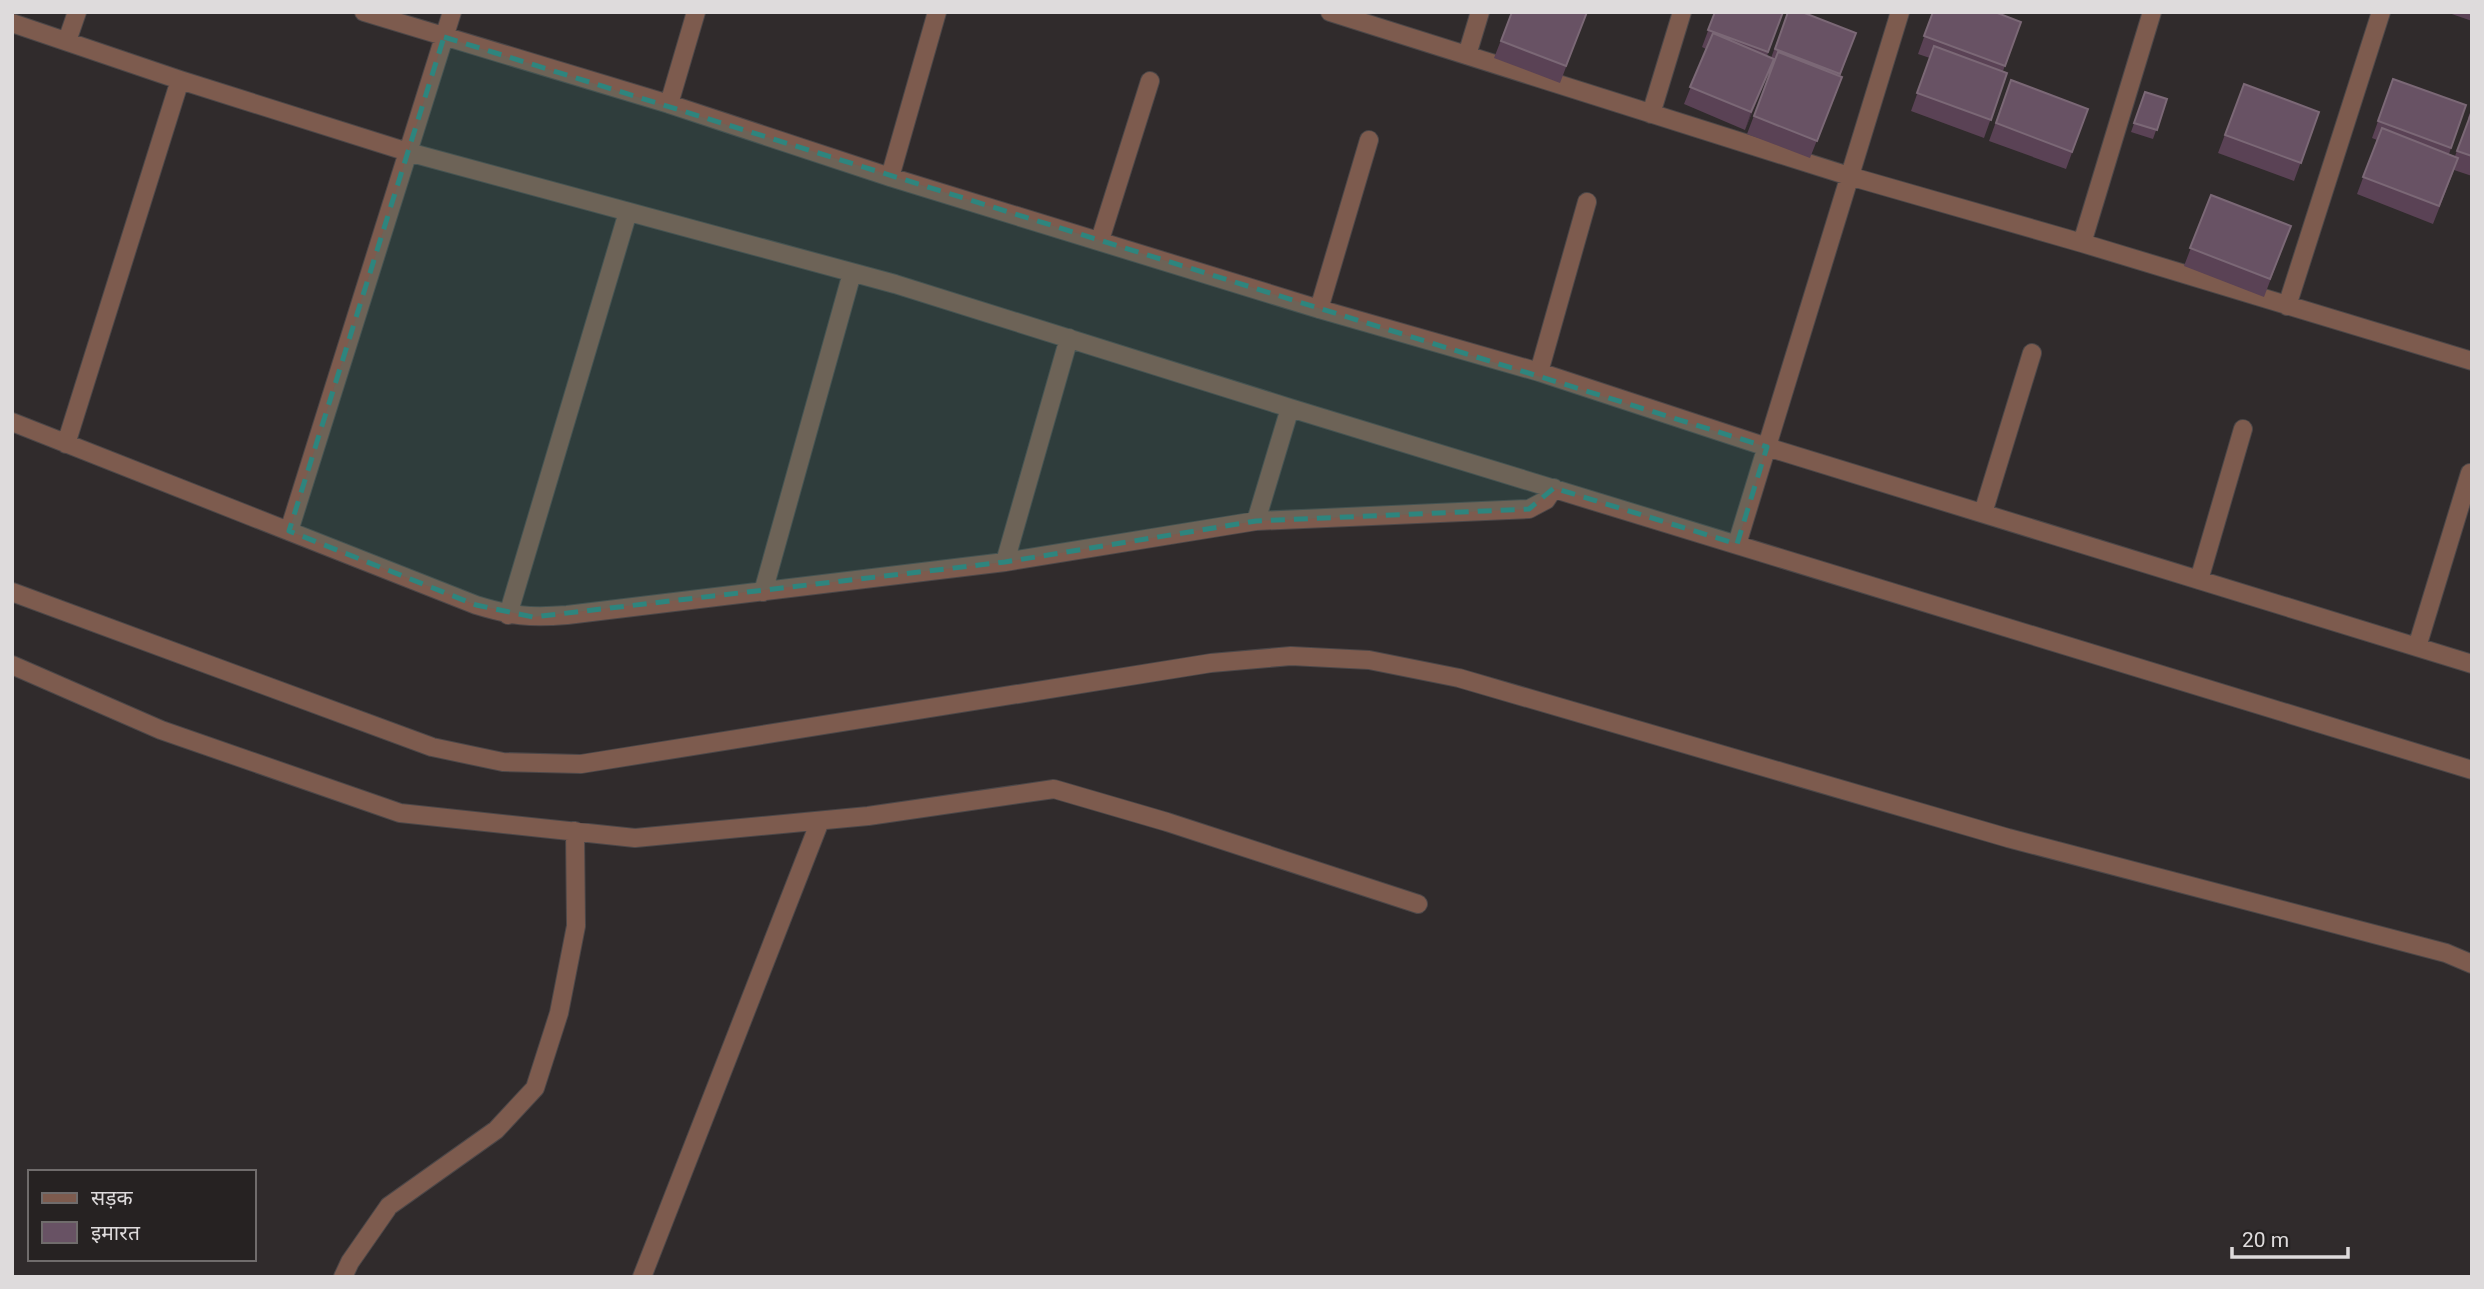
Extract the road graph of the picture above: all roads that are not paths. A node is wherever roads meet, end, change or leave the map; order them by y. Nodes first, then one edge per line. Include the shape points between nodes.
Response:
1 (77, 12) edge
2 (363, 12) edge
3 (452, 12) edge
4 (696, 12) edge
5 (937, 12) edge
6 (1330, 12) edge
7 (1480, 12) edge
8 (1682, 12) edge
9 (1900, 12) edge
10 (2152, 12) edge
11 (2381, 12) edge
12 (12, 23) edge
13 (444, 37) junction
14 (67, 41) junction
15 (1467, 55) junction
16 (180, 80) junction
17 (1150, 81) dead end
18 (669, 104) junction
19 (1651, 114) junction
20 (1369, 140) dead end
21 (408, 152) junction
22 (1849, 176) junction
23 (890, 177) junction
24 (1587, 202) dead end
25 (628, 212) junction
26 (1100, 240) junction
27 (2082, 243) junction
28 (852, 273) junction
29 (2287, 306) junction
30 (1319, 309) junction
31 (1069, 338) junction
32 (2032, 353) dead end
33 (2472, 361) edge
34 (1539, 372) junction
35 (1290, 408) junction
36 (12, 422) edge
37 (2243, 429) dead end
38 (66, 444) junction
39 (1767, 447) junction
40 (2470, 473) dead end
41 (1554, 488) junction
42 (1983, 513) junction
43 (1256, 521) junction
44 (289, 531) junction
45 (1737, 544) junction
46 (1005, 562) junction
47 (2199, 580) junction
48 (12, 592) edge
49 (763, 592) junction
50 (508, 615) junction
51 (2417, 647) junction
52 (12, 664) edge
53 (2472, 664) edge
54 (2472, 770) edge
55 (820, 821) junction
56 (576, 831) junction
57 (1418, 905) dead end
58 (2472, 964) edge
59 (343, 1277) edge
60 (642, 1277) edge

1 - 14 street
2 - 13 street
3 - 13 street
4 - 18 street
5 - 23 street
6 - 15 street
7 - 15 street
8 - 19 street
9 - 22 street
10 - 27 street
11 - 29 street
12 - 14 street
13 - 18 street
13 - 21 street
14 - 16 street
15 - 19 street
16 - 21 street
16 - 38 street
17 - 26 street
18 - 23 street
19 - 22 street
20 - 30 street
21 - 25 street
21 - 44 street
22 - 27 street
22 - 39 street
23 - 26 street
24 - 34 street
25 - 28 street
25 - 50 street
26 - 30 street
27 - 29 street
28 - 31 street
28 - 49 street
29 - 33 street
30 - 34 street
31 - 35 street
31 - 46 street
32 - 42 street
34 - 39 street
35 - 41 street
35 - 43 street
36 - 38 street
37 - 47 street
38 - 44 street
39 - 42 street
39 - 45 street
40 - 51 street
41 - 43 street via 1546,500 1529,509
41 - 45 street
42 - 47 street
43 - 46 street
44 - 50 street
45 - 54 street
46 - 49 street
47 - 51 street
48 - 58 street via 432,747 503,762 580,764 1211,663 1291,656 1369,660 1459,678 2008,838 2446,953
49 - 50 street via 567,615
51 - 53 street
52 - 56 street via 162,730 400,813
55 - 56 street via 635,838
55 - 57 street via 1054,789
55 - 60 street
56 - 59 street via 576,926 559,1013 535,1088 496,1130 389,1206

